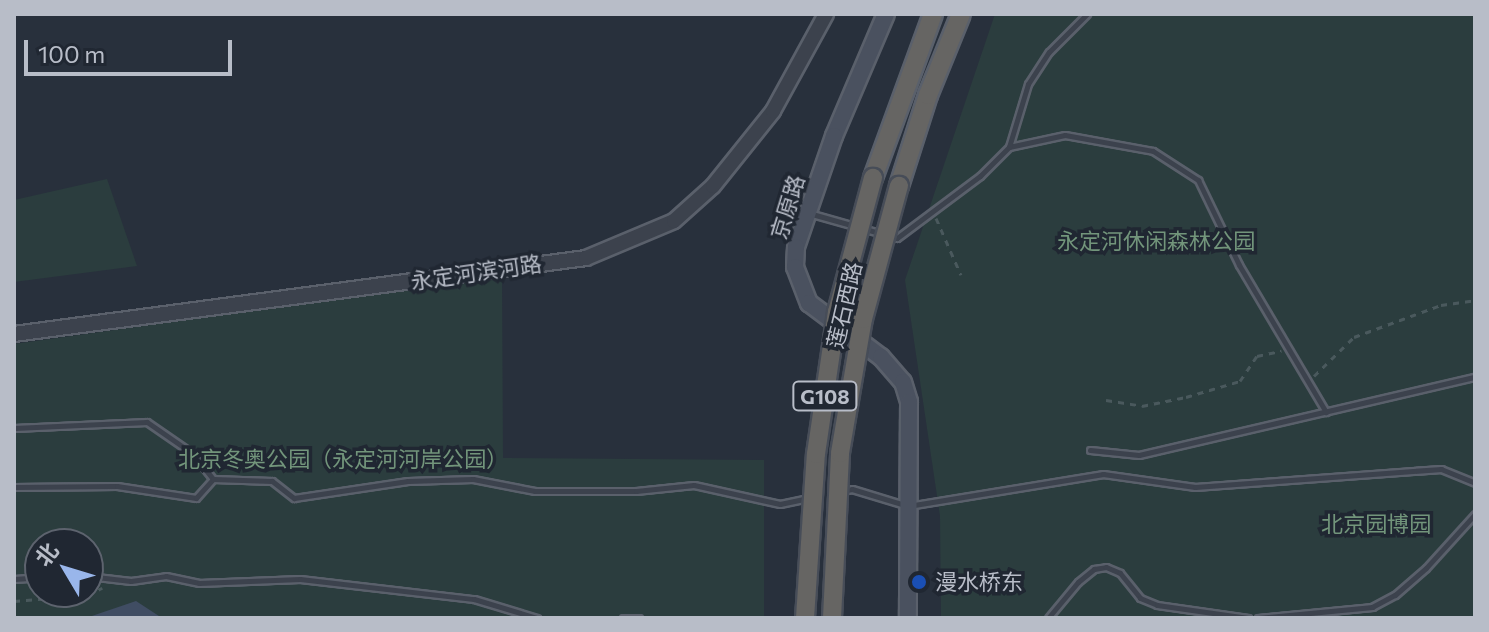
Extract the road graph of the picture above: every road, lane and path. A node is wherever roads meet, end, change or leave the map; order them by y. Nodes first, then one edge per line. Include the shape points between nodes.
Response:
1 (826, 14) edge
2 (886, 14) edge
3 (933, 14) edge
4 (961, 14) edge
5 (1087, 14) edge
6 (1009, 147) junction
7 (933, 211) junction
8 (808, 213) junction
9 (961, 275) dead end
10 (1475, 300) edge
11 (14, 334) edge
12 (1289, 349) junction
13 (1475, 377) edge
14 (1308, 381) junction
15 (1106, 400) dead end
16 (1326, 412) junction
17 (14, 428) edge
18 (1090, 450) dead end
19 (213, 479) junction
20 (1475, 483) edge
21 (14, 487) edge
22 (908, 506) junction
23 (1475, 514) edge
24 (104, 578) edge
25 (120, 579) junction
26 (14, 601) edge
27 (537, 618) edge
28 (623, 618) edge
29 (639, 618) edge
30 (805, 618) edge
31 (832, 618) edge
32 (908, 618) edge
33 (1048, 618) edge
34 (1248, 618) edge
35 (1258, 618) edge

1 - 11 street, 永定河滨河路 via 773,111 713,186 674,221 586,258
2 - 8 main road, 京原路
3 - 30 highway, 莲石西路 / G108, bridge via 873,178 837,312 816,454
4 - 31 highway, 莲石西路 / G108, bridge via 928,95 863,319 840,453
5 - 6 lane via 1049,52 1028,84
6 - 7 lane
6 - 12 lane via 1065,135 1153,151 1198,180 1239,265
7 - 8 lane via 897,238
7 - 9 path
8 - 22 main road, 京原路 via 795,267 809,303 881,357 903,382 909,402
10 - 14 path via 1441,305 1354,337
12 - 14 lane
12 - 15 path via 1257,356 1240,381 1186,397 1142,406
13 - 16 lane
14 - 16 lane
16 - 18 lane via 1139,455
17 - 19 lane via 147,422 192,453
19 - 21 lane via 196,498 117,486
19 - 22 lane via 272,481 294,498 408,481 473,479 535,491 694,485 780,504 852,489
20 - 22 lane via 1441,469 1195,487 1103,474
22 - 32 main road, 京原路
23 - 35 lane via 1426,568 1372,607
24 - 25 lane
25 - 26 path via 88,595
25 - 27 lane via 300,579 474,599
28 - 29 lane
33 - 34 lane via 1078,582 1106,567 1120,573 1140,598 1157,605

